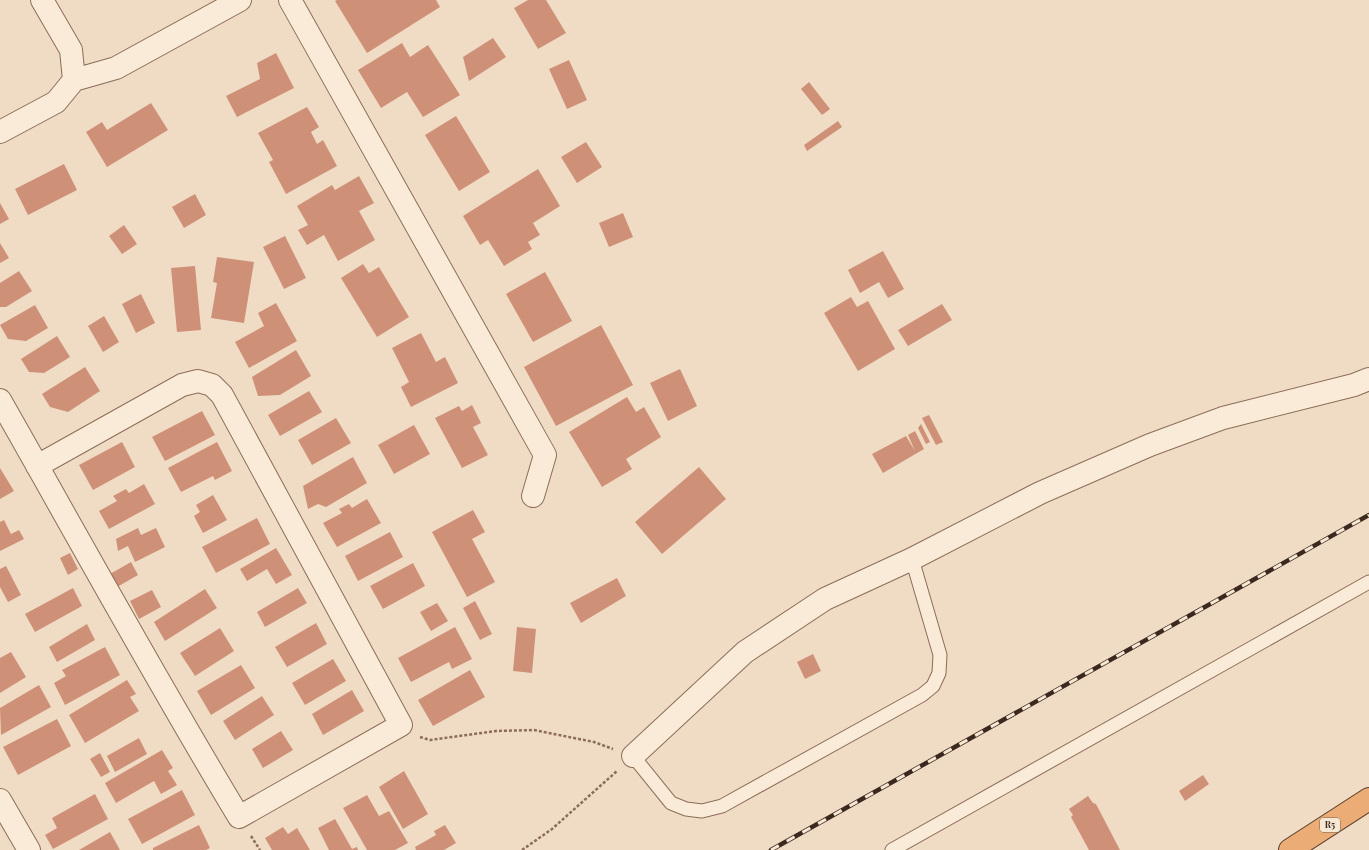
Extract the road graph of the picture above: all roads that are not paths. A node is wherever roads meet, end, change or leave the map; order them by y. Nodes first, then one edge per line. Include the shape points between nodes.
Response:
1 (42, 0) edge
2 (240, 0) edge
3 (290, 0) edge
4 (74, 80) junction
5 (0, 132) edge
6 (1369, 379) edge
7 (0, 400) edge
8 (37, 466) junction
9 (533, 496) dead end
10 (912, 559) junction
11 (1369, 582) edge
12 (633, 756) joint
13 (1369, 799) edge
14 (0, 800) edge
15 (28, 850) edge
16 (892, 850) edge
17 (1290, 850) edge

1 - 4 street via 71,50
2 - 4 street via 116,68
3 - 9 street via 545,455
4 - 5 street via 56,102
6 - 10 street via 1223,418 1150,445 1040,493
7 - 8 street
8 - 8 street via 239,817 401,725 222,396 212,385 198,381 182,385
10 - 12 street via 826,599 745,652
10 - 12 lane via 940,655 939,673 933,686 922,695 722,806 702,811 686,809 671,803
11 - 16 lane
13 - 17 highway, R5
14 - 15 street

